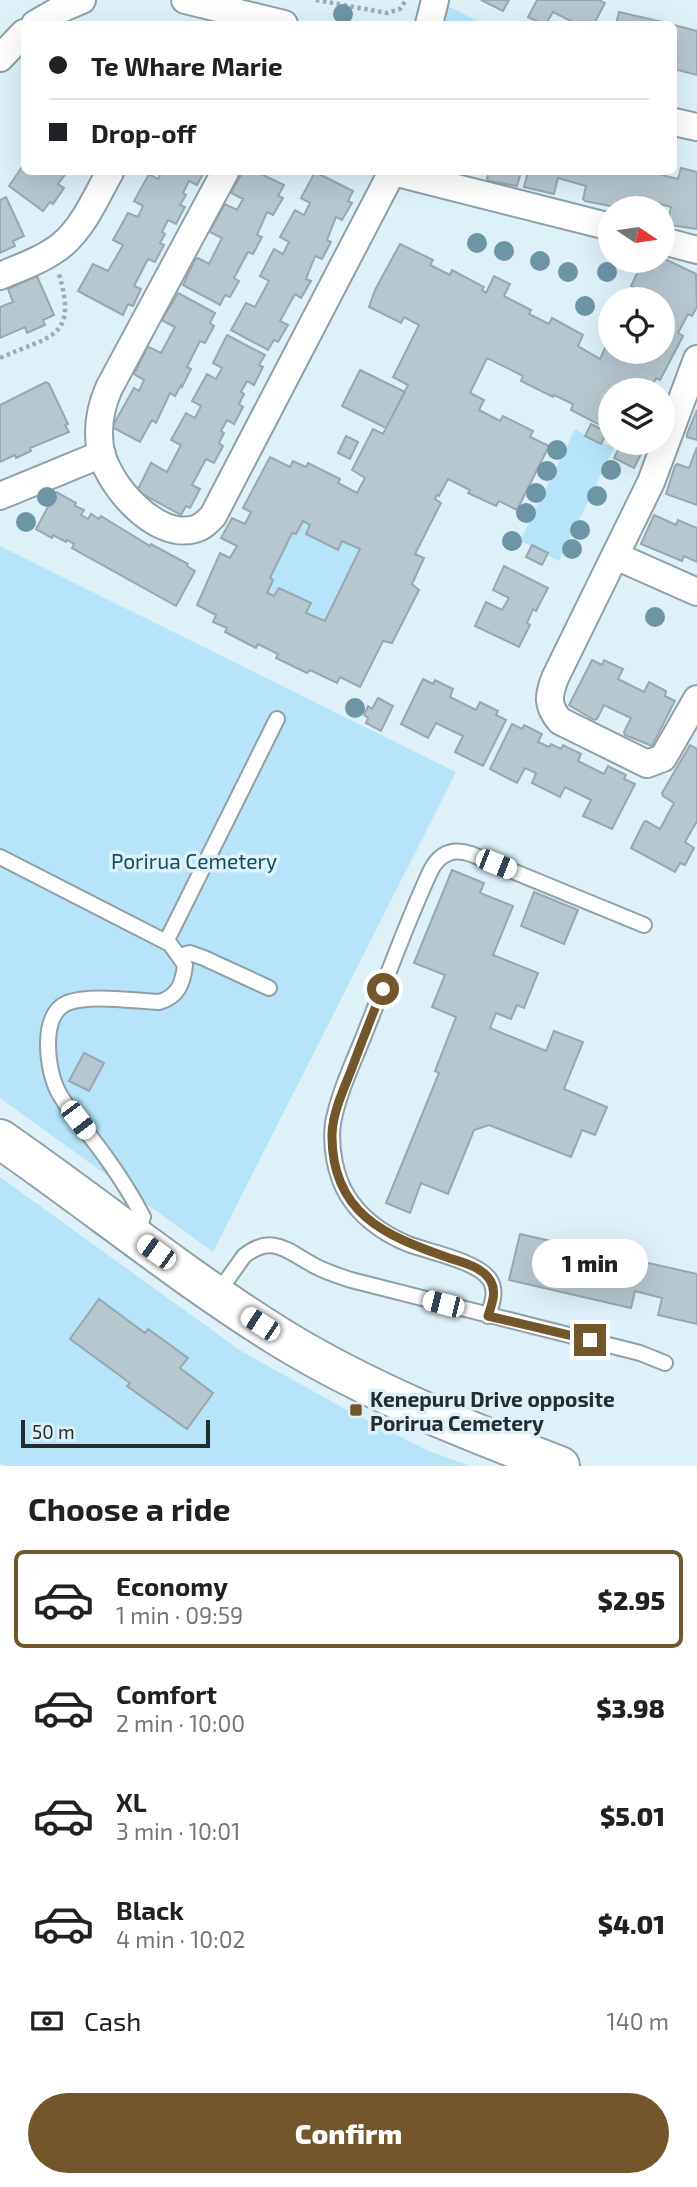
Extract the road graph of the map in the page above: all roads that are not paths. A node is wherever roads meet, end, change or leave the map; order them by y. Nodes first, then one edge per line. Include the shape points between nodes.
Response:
1 (82, 0) edge
2 (185, 0) edge
3 (435, 0) edge
4 (40, 21) edge
5 (272, 21) edge
6 (430, 21) edge
7 (21, 36) edge
8 (0, 58) edge
9 (677, 123) edge
10 (697, 127) edge
11 (108, 175) edge
12 (223, 175) edge
13 (390, 175) edge
14 (404, 175) edge
15 (598, 225) edge
16 (676, 244) edge
17 (697, 250) edge
18 (0, 276) edge
19 (697, 359) edge
20 (102, 454) junction
21 (0, 496) edge
22 (616, 556) junction
23 (697, 592) edge
24 (697, 699) edge
25 (277, 719) dead end
26 (0, 857) edge
27 (644, 925) dead end
28 (166, 942) junction
29 (179, 956) junction
30 (269, 988) dead end
31 (0, 1139) edge
32 (137, 1237) junction
33 (216, 1295) junction
34 (488, 1316) junction
35 (665, 1363) dead end
36 (560, 1466) edge

1 - 4 street
2 - 5 street
3 - 6 street
7 - 8 street
9 - 10 street
11 - 18 street via 72,235 41,257
12 - 20 street via 109,388 100,421
13 - 20 street via 213,516 204,525 180,530 156,522 112,480
14 - 15 street
16 - 17 street
19 - 22 street via 656,471
20 - 21 street
22 - 23 street
22 - 24 street via 555,677 549,702 552,712 573,729 647,764 663,758
25 - 28 lane
26 - 28 lane
27 - 34 lane via 471,854 449,852 431,870 372,1016 333,1125 340,1180 357,1209 389,1235 487,1276 494,1293
28 - 29 lane
29 - 30 lane via 190,953
29 - 32 lane via 185,965 183,981 168,999 79,1000 65,1004 50,1026 49,1061 56,1088 124,1180 143,1217
31 - 32 main road
32 - 33 main road
33 - 34 lane via 244,1256 272,1245 351,1280
33 - 36 main road via 282,1339 396,1399
34 - 35 lane

